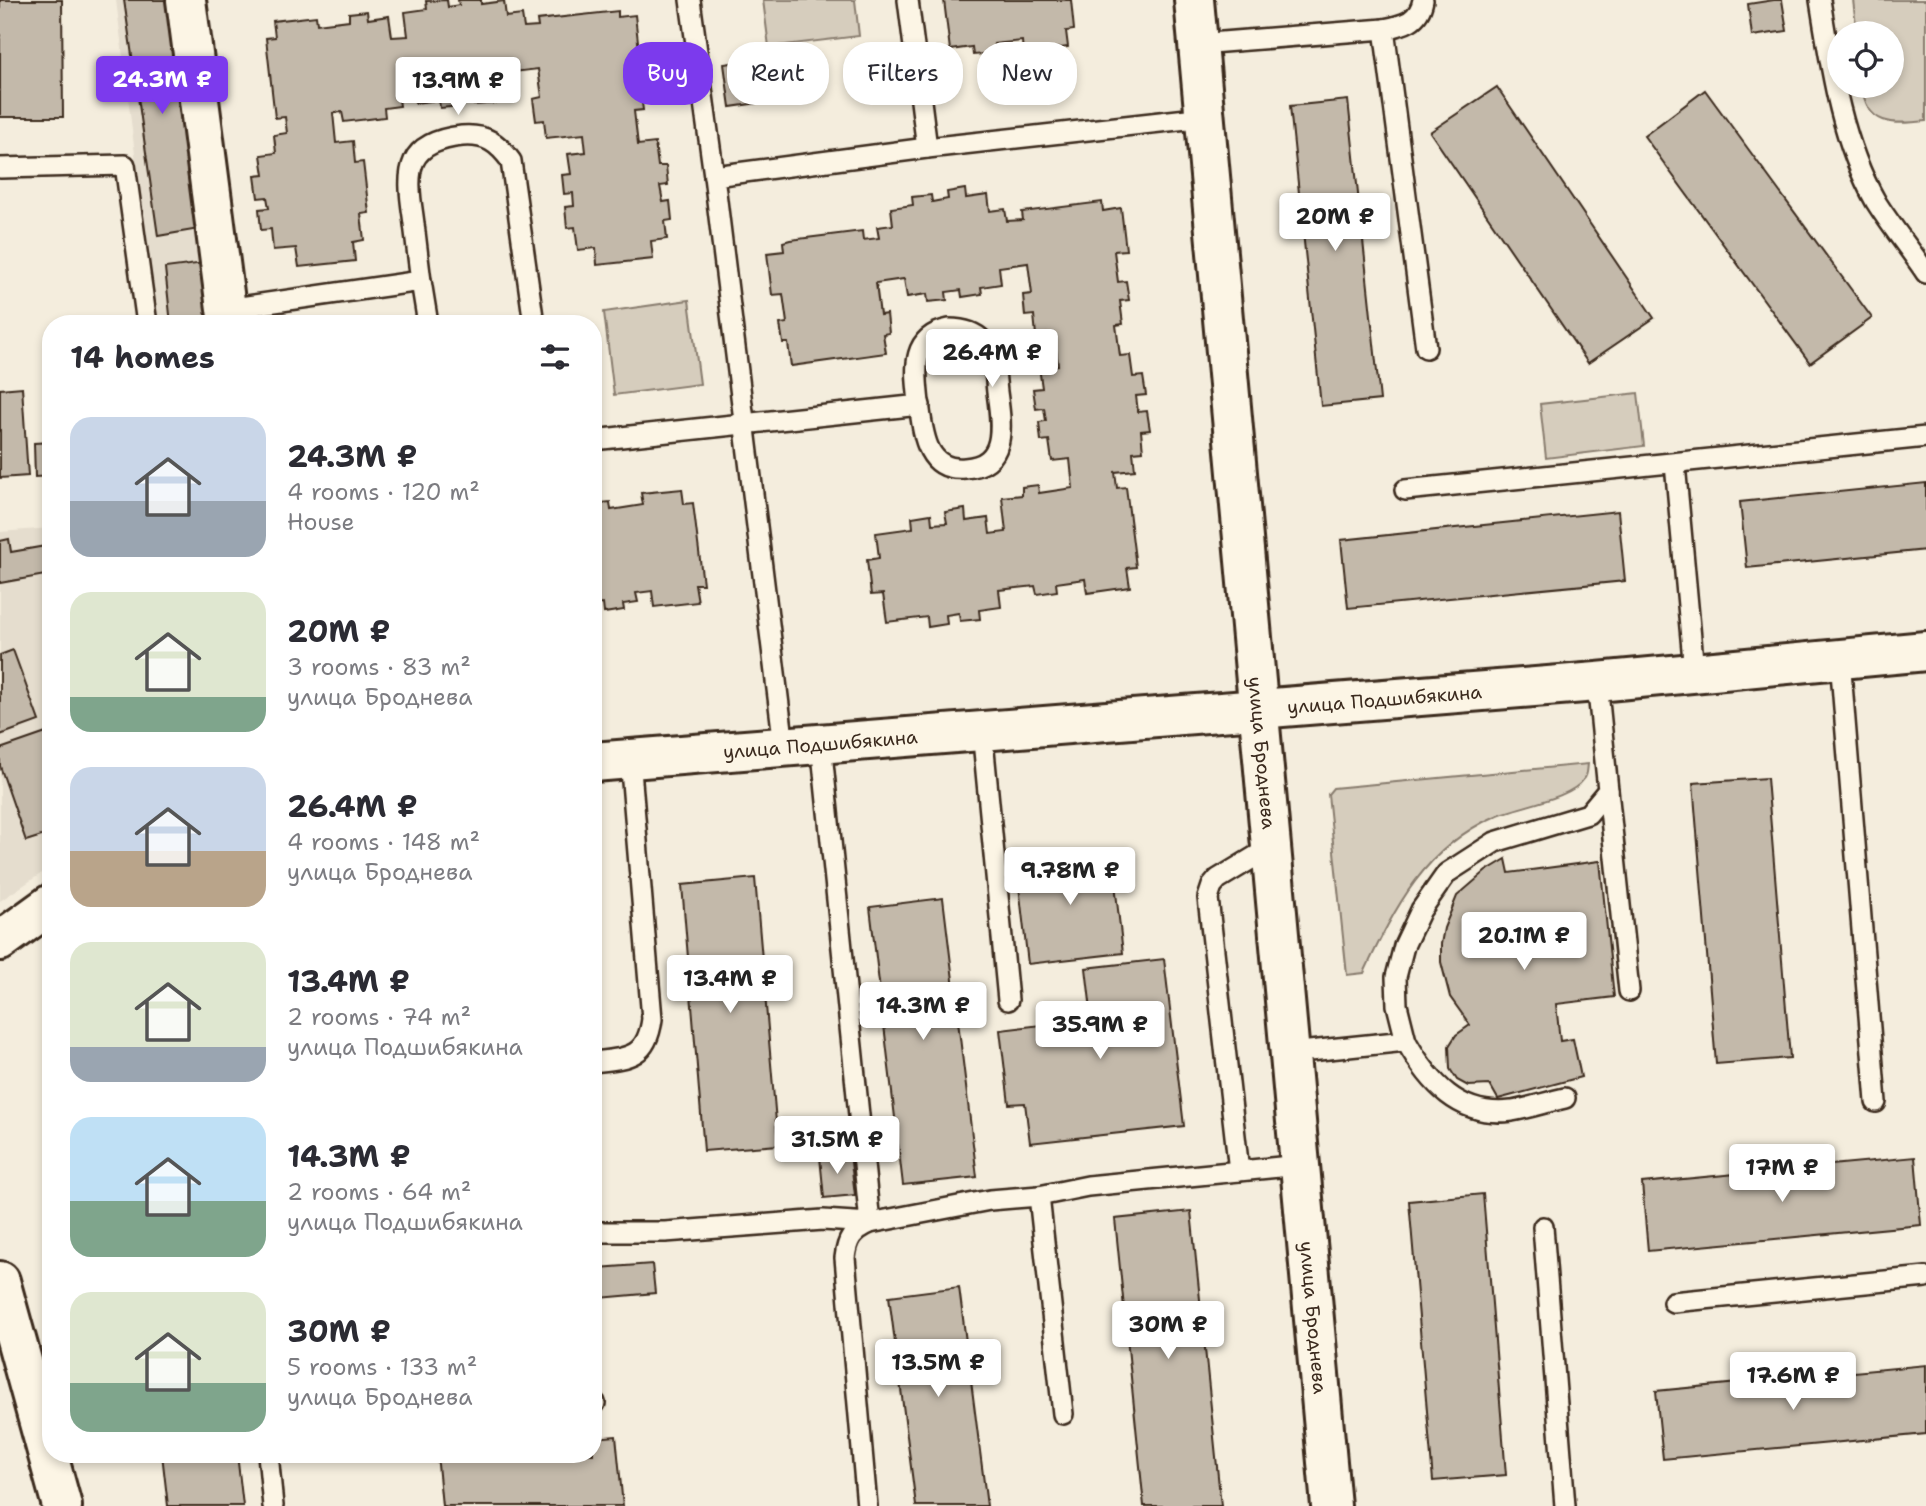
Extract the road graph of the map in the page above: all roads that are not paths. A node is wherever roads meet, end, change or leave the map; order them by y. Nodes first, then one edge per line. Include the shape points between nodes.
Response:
1 (186, 0) edge
2 (690, 0) edge
3 (908, 0) edge
4 (1194, 0) edge
5 (1423, 0) edge
6 (1820, 0) edge
7 (1384, 29) junction
8 (1198, 44) junction
9 (1205, 117) junction
10 (927, 148) junction
11 (0, 168) edge
12 (714, 176) junction
13 (1926, 273) edge
14 (421, 281) junction
15 (146, 315) edge
16 (227, 315) edge
17 (233, 315) edge
18 (427, 315) edge
19 (533, 315) edge
20 (1426, 348) dead end
21 (920, 405) junction
22 (744, 424) junction
23 (1926, 438) edge
24 (602, 439) edge
25 (1675, 464) junction
26 (1405, 490) dead end
27 (1926, 651) edge
28 (1840, 659) junction
29 (1694, 671) junction
30 (1597, 682) junction
31 (1258, 708) junction
32 (982, 730) junction
33 (802, 744) junction
34 (612, 760) edge
35 (1608, 790) junction
36 (1271, 847) junction
37 (42, 911) edge
38 (0, 941) edge
39 (1629, 991) dead end
40 (1008, 1000) dead end
41 (1406, 1041) junction
42 (1290, 1053) junction
43 (602, 1061) edge
44 (1564, 1098) dead end
45 (1876, 1102) dead end
46 (1300, 1165) junction
47 (1239, 1171) junction
48 (1039, 1196) junction
49 (870, 1223) junction
50 (1543, 1227) dead end
51 (602, 1233) edge
52 (1926, 1277) edge
53 (0, 1281) edge
54 (1673, 1301) dead end
55 (1063, 1414) dead end
56 (42, 1433) edge
57 (50, 1463) edge
58 (269, 1463) edge
59 (62, 1506) edge
60 (273, 1506) edge
61 (867, 1506) edge
62 (1331, 1506) edge
63 (1565, 1506) edge

1 - 16 main road
2 - 12 lane
3 - 10 lane
4 - 8 main road, улица Броднева
5 - 7 lane via 1409,23
6 - 13 lane via 1835,88 1858,162 1877,202
7 - 8 lane
7 - 20 lane
8 - 9 main road, улица Броднева
9 - 10 lane
9 - 31 main road, улица Броднева
10 - 12 lane
11 - 15 lane via 125,165
12 - 22 lane
14 - 17 lane
14 - 18 lane
14 - 19 lane via 408,181 412,162 422,149 441,139 484,137 500,145 511,161
21 - 21 lane via 915,365 926,341 949,329 981,338 994,362 1002,429 993,454 964,469 939,461 924,439
21 - 22 lane
22 - 24 lane
22 - 33 lane
23 - 25 lane
25 - 26 lane
25 - 29 lane
27 - 28 main road, улица Подшибякина
28 - 29 main road, улица Подшибякина
28 - 45 lane
29 - 30 main road, улица Подшибякина
30 - 31 main road, улица Подшибякина
30 - 35 lane
31 - 32 main road, улица Подшибякина
31 - 36 main road, улица Броднева
32 - 33 main road, улица Подшибякина
32 - 40 lane
33 - 34 main road, улица Подшибякина
33 - 49 lane
34 - 43 lane via 652,1019 650,1038 640,1050 625,1059
35 - 39 lane
35 - 41 lane via 1588,814 1495,842 1447,873 1404,946 1396,977
36 - 42 main road, улица Броднева
36 - 47 lane via 1219,879 1208,898
37 - 38 main road
41 - 42 lane
41 - 44 lane via 1422,1069 1447,1095 1477,1109 1510,1111
42 - 46 main road, улица Броднева
46 - 47 lane
46 - 62 main road, улица Броднева
47 - 48 lane via 1088,1186
48 - 49 lane via 990,1200
48 - 55 lane
49 - 51 lane via 823,1220
49 - 61 lane via 847,1241 845,1258
50 - 63 lane
52 - 54 lane
53 - 56 main road
57 - 59 main road
58 - 60 lane

